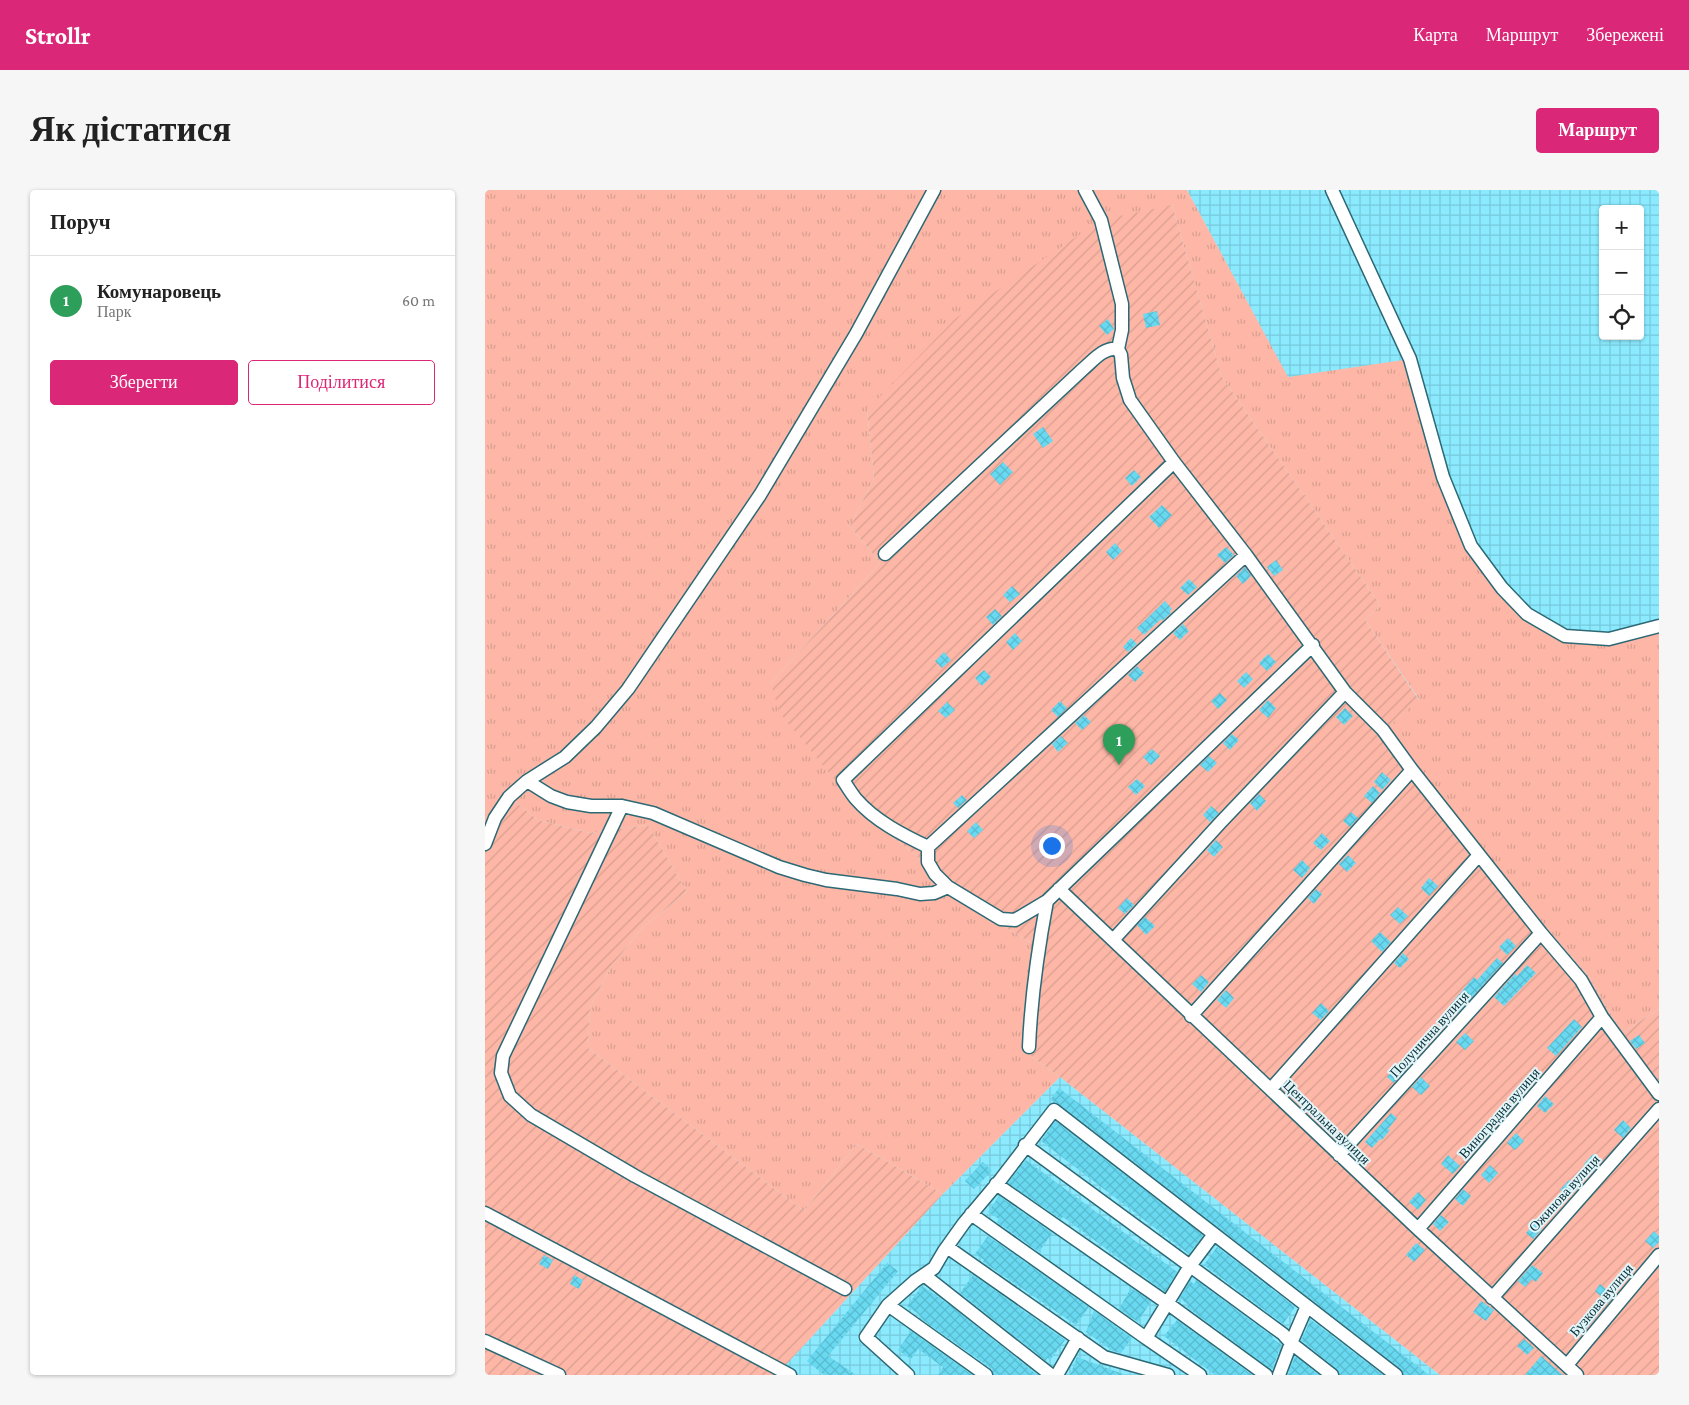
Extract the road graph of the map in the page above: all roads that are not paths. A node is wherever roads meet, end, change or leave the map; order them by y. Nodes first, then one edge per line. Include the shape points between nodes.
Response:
1 (934, 190) edge
2 (1085, 190) edge
3 (1332, 190) edge
4 (1117, 348) junction
5 (1174, 462) junction
6 (885, 554) dead end
7 (1246, 555) junction
8 (1659, 626) edge
9 (1313, 645) junction
10 (1345, 692) junction
11 (1412, 770) junction
12 (527, 781) junction
13 (622, 806) junction
14 (485, 844) edge
15 (928, 847) junction
16 (1479, 855) junction
17 (949, 887) junction
18 (1059, 889) junction
19 (1047, 901) junction
20 (1541, 933) junction
21 (1113, 940) junction
22 (1191, 1016) junction
23 (1603, 1017) junction
24 (1029, 1046) dead end
25 (1271, 1089) junction
26 (1659, 1094) edge
27 (1659, 1109) edge
28 (1025, 1145) junction
29 (1339, 1155) junction
30 (996, 1184) junction
31 (485, 1213) edge
32 (971, 1214) junction
33 (1418, 1229) junction
34 (1213, 1234) junction
35 (947, 1247) junction
36 (1659, 1255) edge
37 (1190, 1266) junction
38 (924, 1275) junction
39 (845, 1289) dead end
40 (1492, 1298) junction
41 (1167, 1303) junction
42 (888, 1305) junction
43 (1307, 1306) junction
44 (1078, 1338) junction
45 (1146, 1338) junction
46 (485, 1341) edge
47 (1291, 1343) junction
48 (1567, 1365) junction
49 (559, 1375) edge
50 (790, 1375) edge
51 (908, 1375) edge
52 (986, 1375) edge
53 (1051, 1375) edge
54 (1057, 1375) edge
55 (1168, 1375) edge
56 (1200, 1375) edge
57 (1266, 1375) edge
58 (1279, 1375) edge
59 (1332, 1375) edge
60 (1396, 1375) edge
61 (1577, 1375) edge

1 - 12 lane via 856,334 760,495 628,689 597,727 565,757
2 - 4 lane via 1101,220 1122,304
3 - 8 lane via 1410,359 1443,477 1471,546 1502,588 1527,614 1565,636 1609,639
4 - 5 lane via 1130,400
4 - 6 lane via 1098,356
5 - 7 lane
5 - 15 lane via 843,780 875,815 904,836
7 - 9 lane
7 - 15 lane
9 - 10 lane
9 - 18 lane
10 - 11 lane via 1383,730
10 - 21 lane
11 - 16 lane
11 - 22 lane
12 - 13 lane via 567,802
12 - 14 lane via 509,797 495,818
13 - 17 lane via 653,813 779,867 812,876 919,894
13 - 39 lane via 503,1056 501,1073 510,1096 531,1115 627,1171
15 - 17 lane via 928,862
16 - 20 lane
16 - 25 lane
17 - 19 lane via 1001,919 1015,920
18 - 19 lane
18 - 21 lane, Центральна вулиця
19 - 24 lane via 1037,953
20 - 23 lane via 1581,980
20 - 29 lane, Полунична вулиця
21 - 22 lane, Центральна вулиця
22 - 25 lane, Центральна вулиця
23 - 26 lane
23 - 33 lane, Виноградна вулиця
25 - 29 lane, Центральна вулиця
27 - 40 lane, Ожинова вулиця
28 - 30 lane
28 - 34 lane via 1054,1110
28 - 37 lane
29 - 33 lane, Центральна вулиця
30 - 32 lane
30 - 41 lane
31 - 50 lane
32 - 35 lane
32 - 45 lane
33 - 40 lane, Центральна вулиця
34 - 37 lane
34 - 43 lane
35 - 38 lane via 934,1268
35 - 44 lane
36 - 48 lane, Бузкова вулиця
37 - 41 lane
37 - 47 lane
38 - 42 lane
38 - 53 lane
40 - 48 lane, Центральна вулиця
41 - 45 lane
41 - 57 lane
42 - 51 lane via 866,1337
42 - 52 lane
43 - 47 lane
43 - 60 lane
44 - 54 lane
44 - 55 lane via 1104,1357
45 - 56 lane
46 - 49 lane
47 - 58 lane
47 - 59 lane
48 - 61 lane, Центральна вулиця

